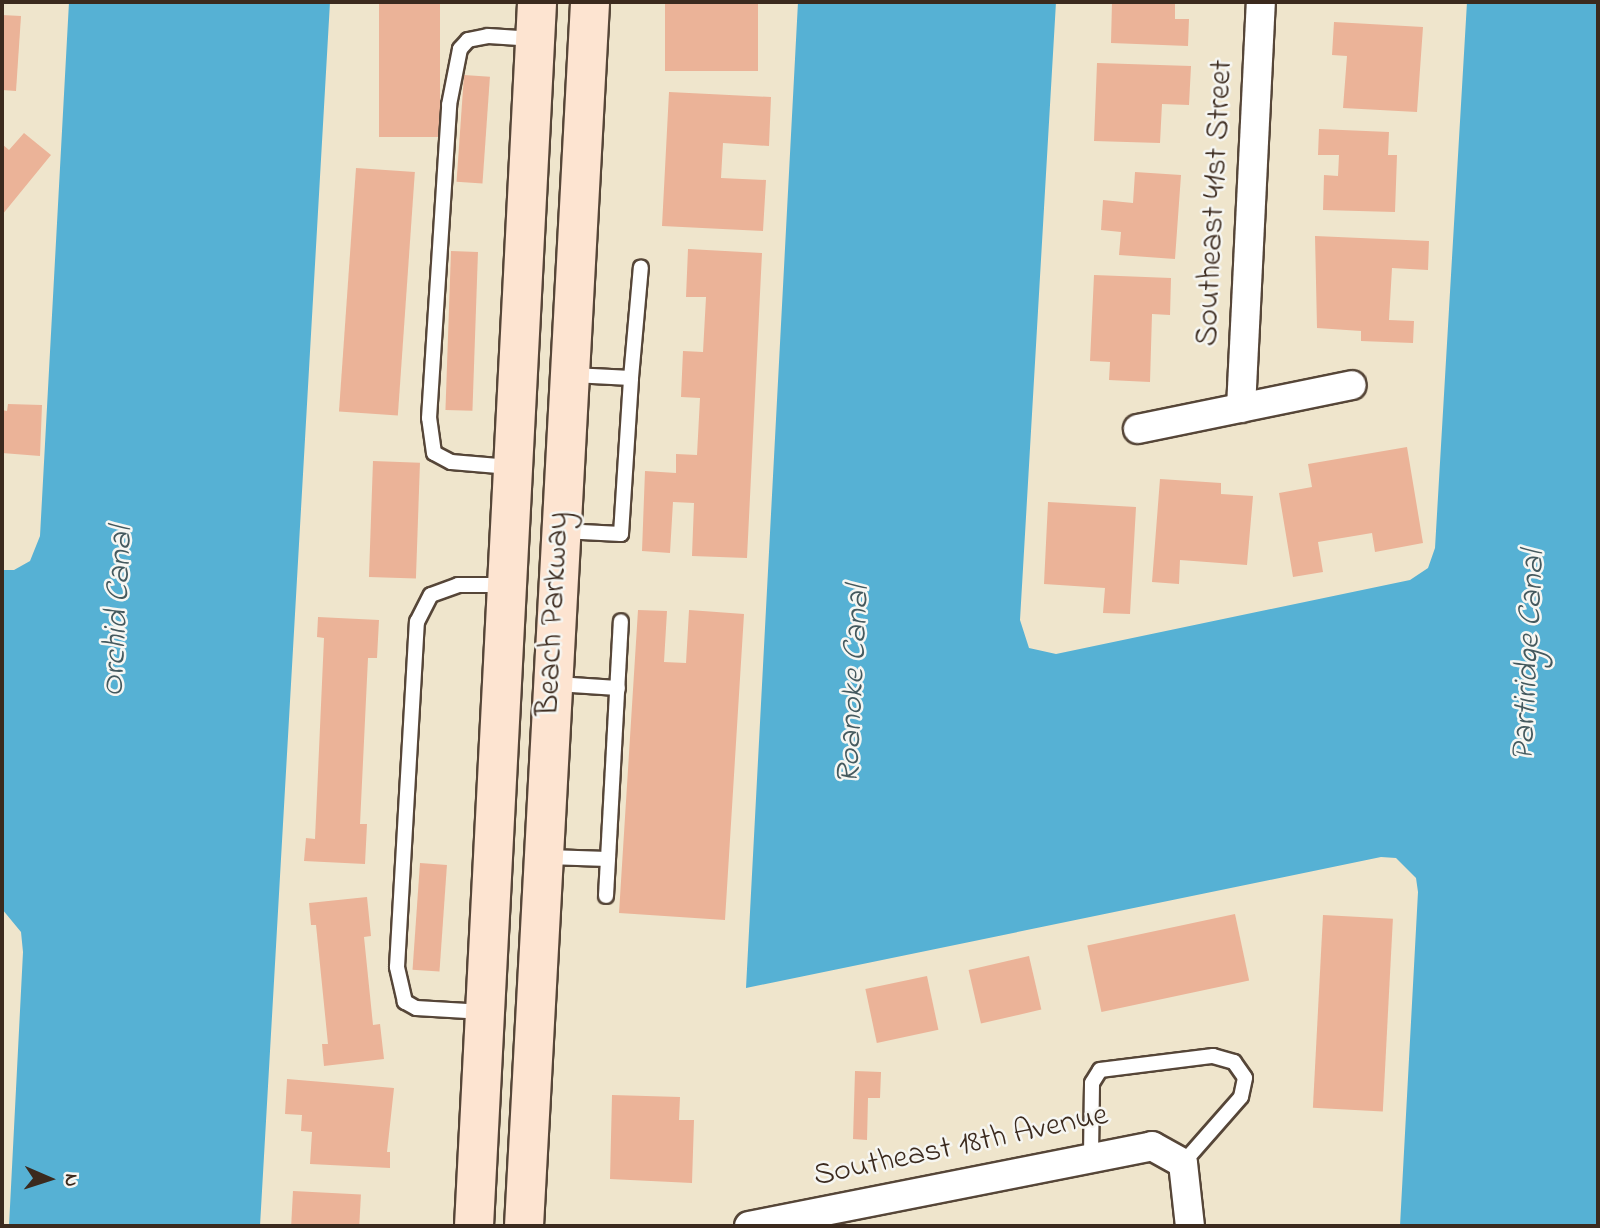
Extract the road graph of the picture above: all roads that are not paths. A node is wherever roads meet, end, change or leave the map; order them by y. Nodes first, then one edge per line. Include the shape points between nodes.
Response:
1 (1261, 2) edge
2 (589, 14) edge
3 (536, 21) edge
4 (641, 267) dead end
5 (568, 375) junction
6 (631, 378) junction
7 (1352, 385) dead end
8 (1241, 408) junction
9 (1138, 429) dead end
10 (515, 468) junction
11 (512, 530) junction
12 (559, 531) junction
13 (508, 585) junction
14 (621, 621) dead end
15 (551, 684) junction
16 (618, 688) junction
17 (543, 857) junction
18 (608, 859) junction
19 (606, 896) dead end
20 (484, 1012) junction
21 (1091, 1156) junction
22 (1183, 1163) junction
23 (474, 1226) edge
24 (524, 1226) edge
25 (749, 1226) edge
26 (1190, 1226) edge

1 - 8 street, Southeast 41st Street
2 - 3 street
2 - 5 street, Beach Parkway
3 - 10 street, Beach Parkway
3 - 10 lane via 468,40 460,49 449,105 429,418 434,453 451,462
4 - 6 lane
5 - 6 lane
5 - 12 street, Beach Parkway
6 - 12 lane via 621,534
7 - 8 street
8 - 9 street
10 - 11 street, Beach Parkway
11 - 12 street
11 - 13 street, Beach Parkway
12 - 15 street, Beach Parkway
13 - 20 street, Beach Parkway
13 - 20 lane via 458,585 431,595 417,622 398,954 405,1002 416,1008
14 - 16 lane
15 - 16 lane
15 - 17 street, Beach Parkway
16 - 18 lane
17 - 18 lane
17 - 24 street, Beach Parkway
18 - 19 lane
20 - 23 street, Beach Parkway
21 - 22 street, Southeast 18th Avenue via 1152,1146
21 - 22 lane via 1092,1083 1100,1070 1213,1056 1234,1062 1245,1078 1241,1097
21 - 25 street, Southeast 18th Avenue
22 - 26 street

